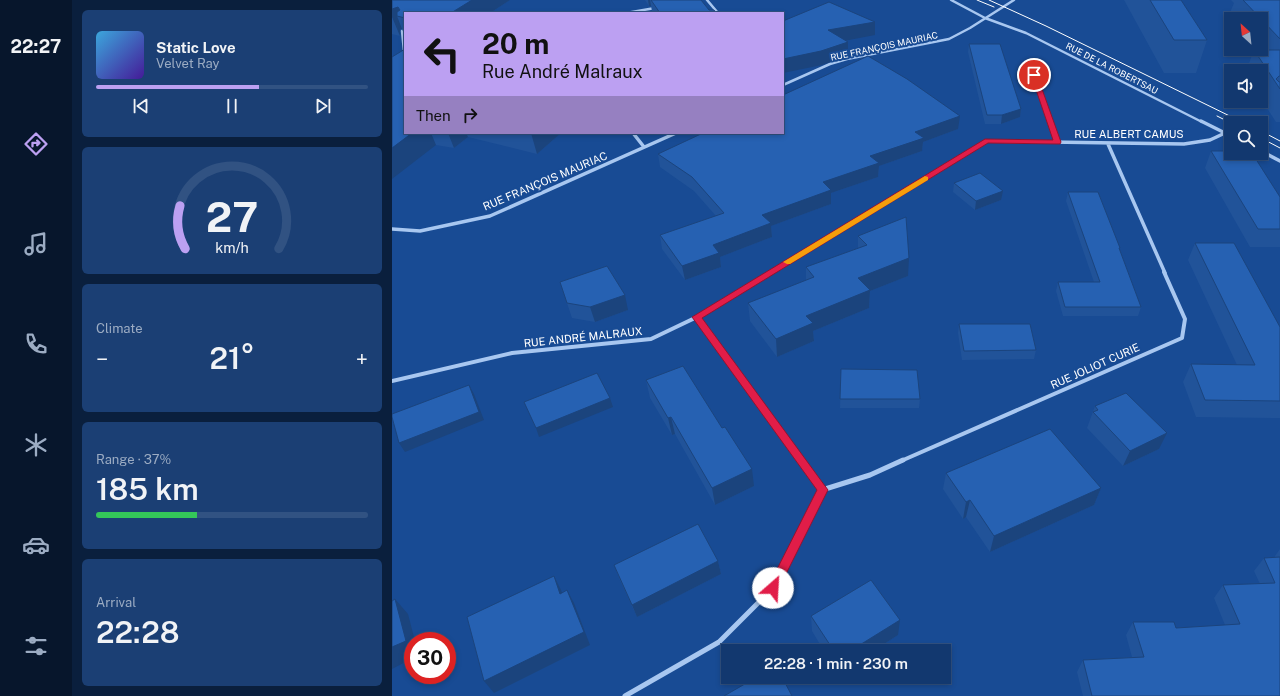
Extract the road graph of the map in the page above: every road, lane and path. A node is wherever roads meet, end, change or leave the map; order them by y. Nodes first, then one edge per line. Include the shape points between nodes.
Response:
1 (707, 0) edge
2 (951, 0) edge
3 (1004, 0) edge
4 (1014, 0) edge
5 (1010, 2) junction
6 (658, 7) edge
7 (631, 12) edge
8 (717, 12) edge
9 (985, 18) junction
10 (404, 30) edge
11 (404, 54) edge
12 (398, 55) edge
13 (1030, 62) dead end
14 (784, 85) edge
15 (1224, 133) joint
16 (634, 134) edge
17 (674, 134) edge
18 (1058, 142) junction
19 (1108, 144) junction
20 (644, 147) junction
21 (1268, 155) edge
22 (1280, 161) edge
23 (392, 229) edge
24 (697, 317) junction
25 (392, 381) edge
26 (822, 490) junction
27 (625, 696) edge

1 - 8 street
2 - 9 street, RUE DE LA ROBERTSAU
3 - 5 street
4 - 5 street, RUE FRANÇOIS MAURIAC
5 - 9 street, RUE FRANÇOIS MAURIAC
6 - 7 street
9 - 14 street, RUE FRANÇOIS MAURIAC via 949,39 830,64
9 - 15 street, RUE DE LA ROBERTSAU via 1026,33
10 - 11 street
11 - 12 street
13 - 18 street
15 - 19 street, RUE ALBERT CAMUS via 1210,140 1184,144
16 - 20 street
17 - 20 street, RUE FRANÇOIS MAURIAC
18 - 19 street, RUE ALBERT CAMUS
18 - 24 street, RUE ALBERT CAMUS via 987,141
19 - 26 street, RUE JOLIOT CURIE via 1184,319 1182,338 870,475
20 - 23 street, RUE FRANÇOIS MAURIAC via 490,216 420,231
21 - 22 street
24 - 25 street, RUE ANDRÉ MALRAUX via 651,339 512,353
24 - 26 street
26 - 27 street via 773,588 719,642

